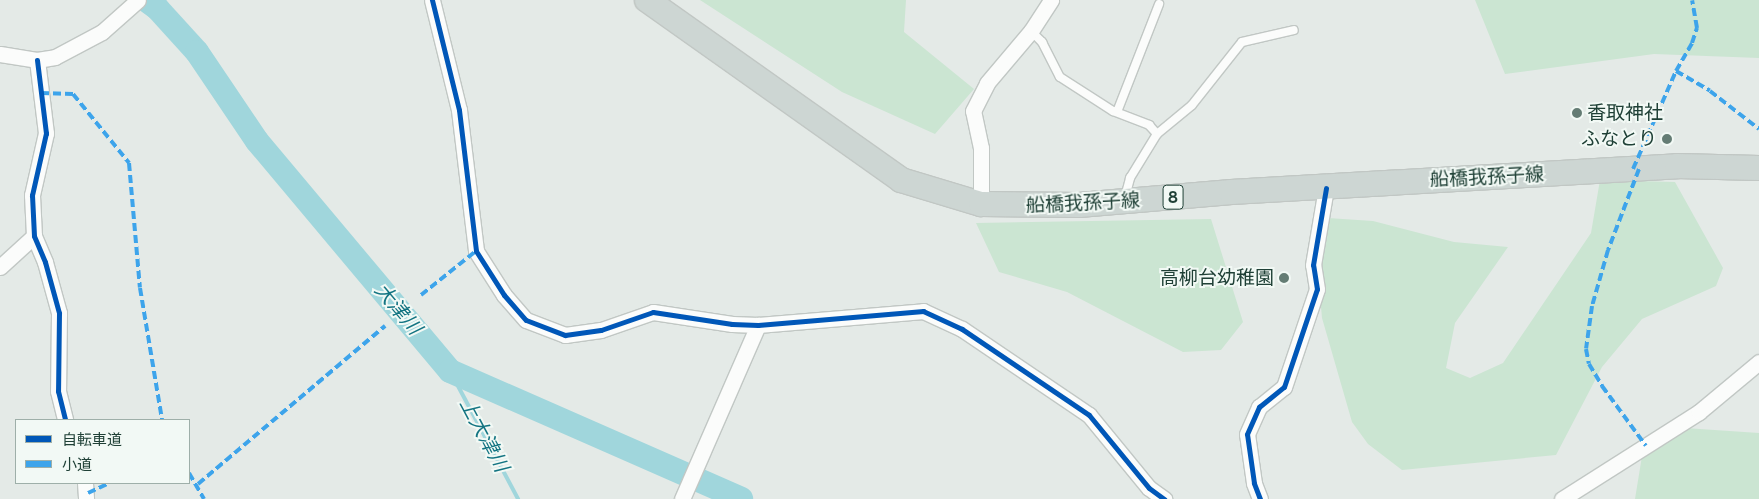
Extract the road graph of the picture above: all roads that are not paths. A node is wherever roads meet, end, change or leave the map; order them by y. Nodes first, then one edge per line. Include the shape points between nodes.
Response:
1 (138, 0) edge
2 (432, 0) edge
3 (647, 0) edge
4 (1051, 0) edge
5 (1159, 4) dead end
6 (1294, 30) dead end
7 (1031, 31) junction
8 (0, 54) edge
9 (36, 60) junction
10 (1117, 112) junction
11 (1158, 134) junction
12 (1759, 168) edge
13 (1326, 188) junction
14 (1124, 201) junction
15 (981, 204) junction
16 (34, 236) junction
17 (0, 267) edge
18 (758, 324) junction
19 (1759, 362) edge
20 (65, 419) edge
21 (85, 484) edge
22 (1147, 493) edge
23 (86, 499) edge
24 (682, 499) edge
25 (1164, 499) edge
26 (1260, 499) edge
27 (1562, 499) edge

1 - 9 street via 102,32 76,48
2 - 18 street via 467,154 476,251 519,313 538,326 565,335 601,330 653,312 732,324
3 - 15 main road, 船橋我孫子線 / 8 via 901,180
4 - 7 street
5 - 10 lane
6 - 11 lane via 1242,42 1192,105
7 - 10 lane via 1042,42 1060,77
7 - 15 street via 987,83 973,111 981,148
8 - 9 street
9 - 16 street via 46,133 32,196
10 - 11 lane via 1149,125
11 - 14 lane via 1130,178
12 - 13 main road, 船橋我孫子線 / 8 via 1678,166
13 - 14 main road, 船橋我孫子線 / 8
13 - 26 street via 1313,265 1317,289 1284,387 1258,408 1247,434 1254,483
14 - 15 main road, 船橋我孫子線 / 8 via 1031,207
16 - 17 street
16 - 20 street via 59,313 58,392
18 - 22 street via 923,311 943,319 998,352 1088,415
18 - 24 street
19 - 27 street via 1699,412
21 - 23 street
22 - 25 street

